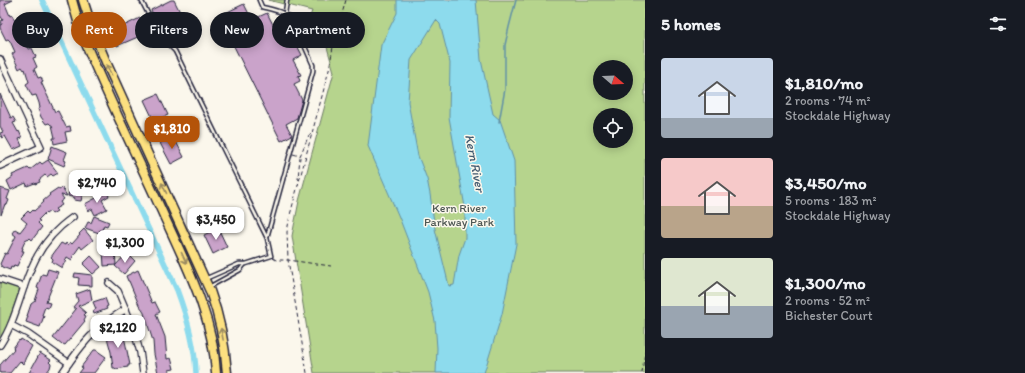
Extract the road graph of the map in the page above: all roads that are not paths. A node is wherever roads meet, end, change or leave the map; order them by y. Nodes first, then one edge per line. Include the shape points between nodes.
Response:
1 (72, 0) edge
2 (83, 0) edge
3 (141, 0) edge
4 (259, 0) edge
5 (287, 0) edge
6 (281, 12) edge
7 (284, 12) edge
8 (305, 48) edge
9 (0, 59) edge
10 (106, 90) junction
11 (141, 139) junction
12 (0, 166) edge
13 (73, 216) dead end
14 (267, 238) junction
15 (246, 264) junction
16 (0, 279) edge
17 (109, 283) dead end
18 (207, 283) junction
19 (24, 287) junction
20 (126, 309) junction
21 (11, 325) junction
22 (0, 345) edge
23 (69, 363) junction
24 (62, 373) edge
25 (143, 373) edge
26 (216, 373) edge
27 (227, 373) edge

1 - 10 main road via 83,38
11 -> 2 main road via 100,49
3 - 14 lane via 159,35 175,51
4 - 6 lane via 262,6
5 - 7 lane
8 - 14 lane via 313,72
9 - 12 street via 41,147
10 - 11 main road via 115,98 134,137
10 -> 26 main road via 201,299 211,335
18 -> 11 main road
13 - 19 street via 41,249
14 - 15 lane via 271,256
15 - 18 lane via 240,270
15 - 18 lane via 239,264
16 - 19 street
17 - 20 street via 118,291
27 -> 18 main road via 222,332
19 - 21 street
20 - 23 street via 92,334
20 - 25 street via 137,340
21 - 22 street
21 - 23 street via 33,337
23 - 24 street

